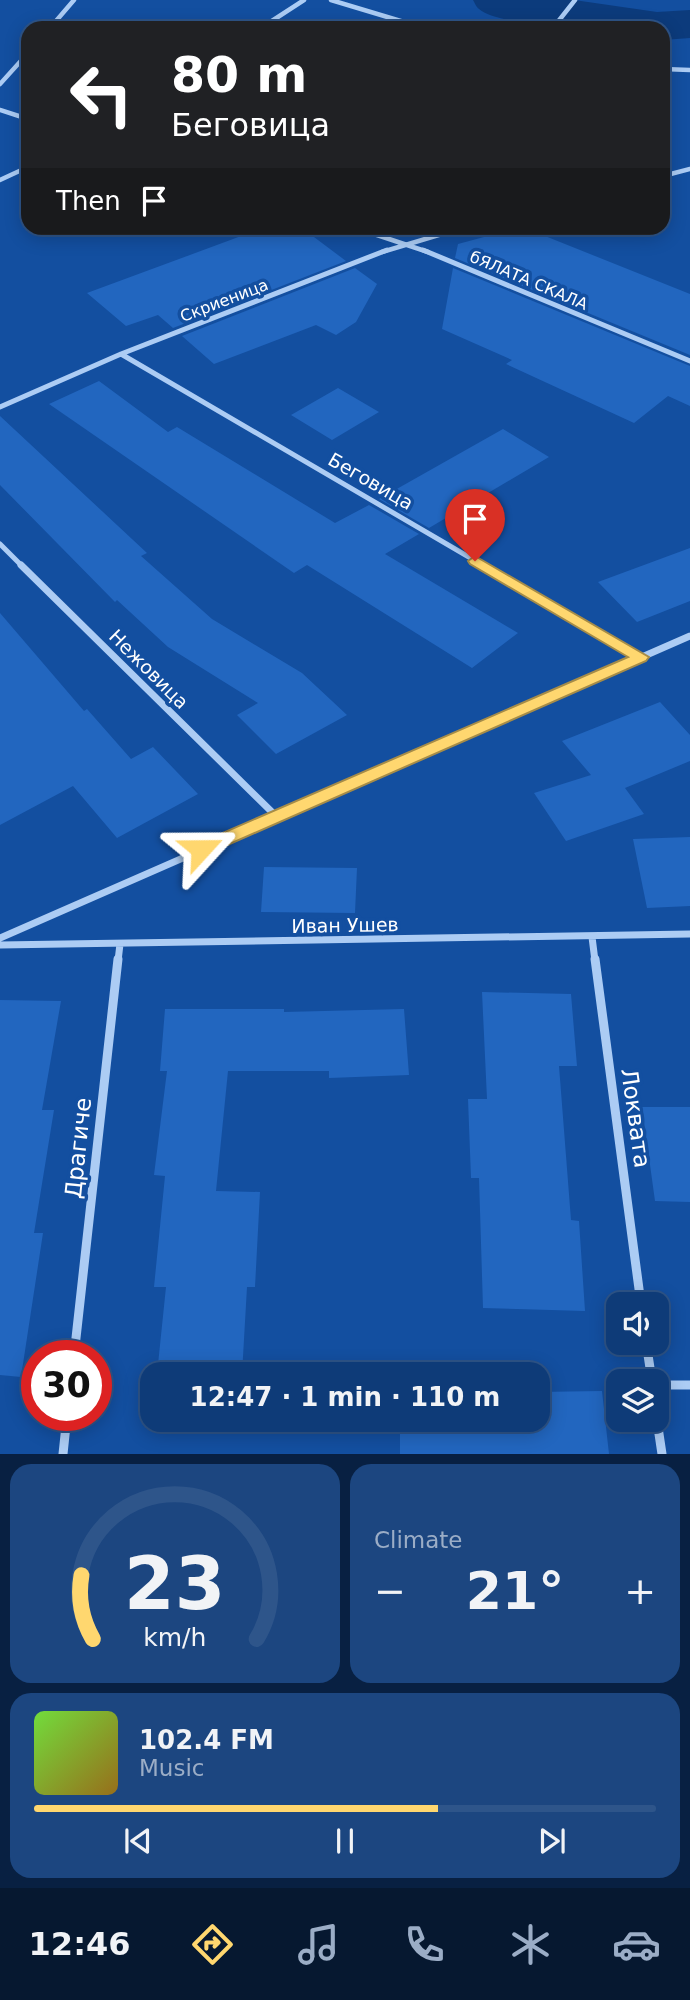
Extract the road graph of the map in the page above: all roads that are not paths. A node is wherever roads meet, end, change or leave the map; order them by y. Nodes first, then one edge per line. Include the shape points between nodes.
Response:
1 (74, 0) edge
2 (304, 0) edge
3 (331, 0) edge
4 (575, 0) edge
5 (56, 21) edge
6 (272, 21) edge
7 (401, 21) edge
8 (559, 21) edge
9 (21, 60) edge
10 (670, 69) edge
11 (690, 70) edge
12 (0, 85) edge
13 (0, 110) edge
14 (21, 117) edge
15 (690, 169) edge
16 (21, 170) edge
17 (670, 174) edge
18 (0, 180) edge
19 (379, 235) edge
20 (435, 235) edge
21 (405, 243) junction
22 (121, 354) junction
23 (690, 361) edge
24 (0, 407) edge
25 (0, 544) edge
26 (690, 636) edge
27 (641, 657) junction
28 (276, 816) junction
29 (690, 934) edge
30 (592, 937) junction
31 (0, 938) edge
32 (120, 944) junction
33 (0, 945) edge
34 (639, 1292) edge
35 (76, 1340) edge
36 (669, 1385) edge
37 (690, 1385) edge
38 (66, 1431) edge
39 (659, 1432) edge
40 (63, 1454) edge
41 (662, 1454) edge

1 - 5 street
2 - 6 street
3 - 7 street
4 - 8 street
9 - 12 street
10 - 11 street
13 - 14 street
15 - 17 street
16 - 18 street
19 - 21 street, бЯЛАТА СКАЛА
20 - 21 street, Скриеница
21 - 22 street, Скриеница
21 - 23 street, бЯЛАТА СКАЛА
22 - 24 street, Скриеница
22 - 27 street, Беговица
25 - 28 street, Нежовица
26 - 27 street
27 - 28 street
28 - 31 street
29 - 30 street, Иван Ушев
30 - 32 street, Иван Ушев
30 - 34 street, Локвата
32 - 33 street, Иван Ушев
32 - 35 street, Драгиче
36 - 37 street
38 - 40 street
39 - 41 street

